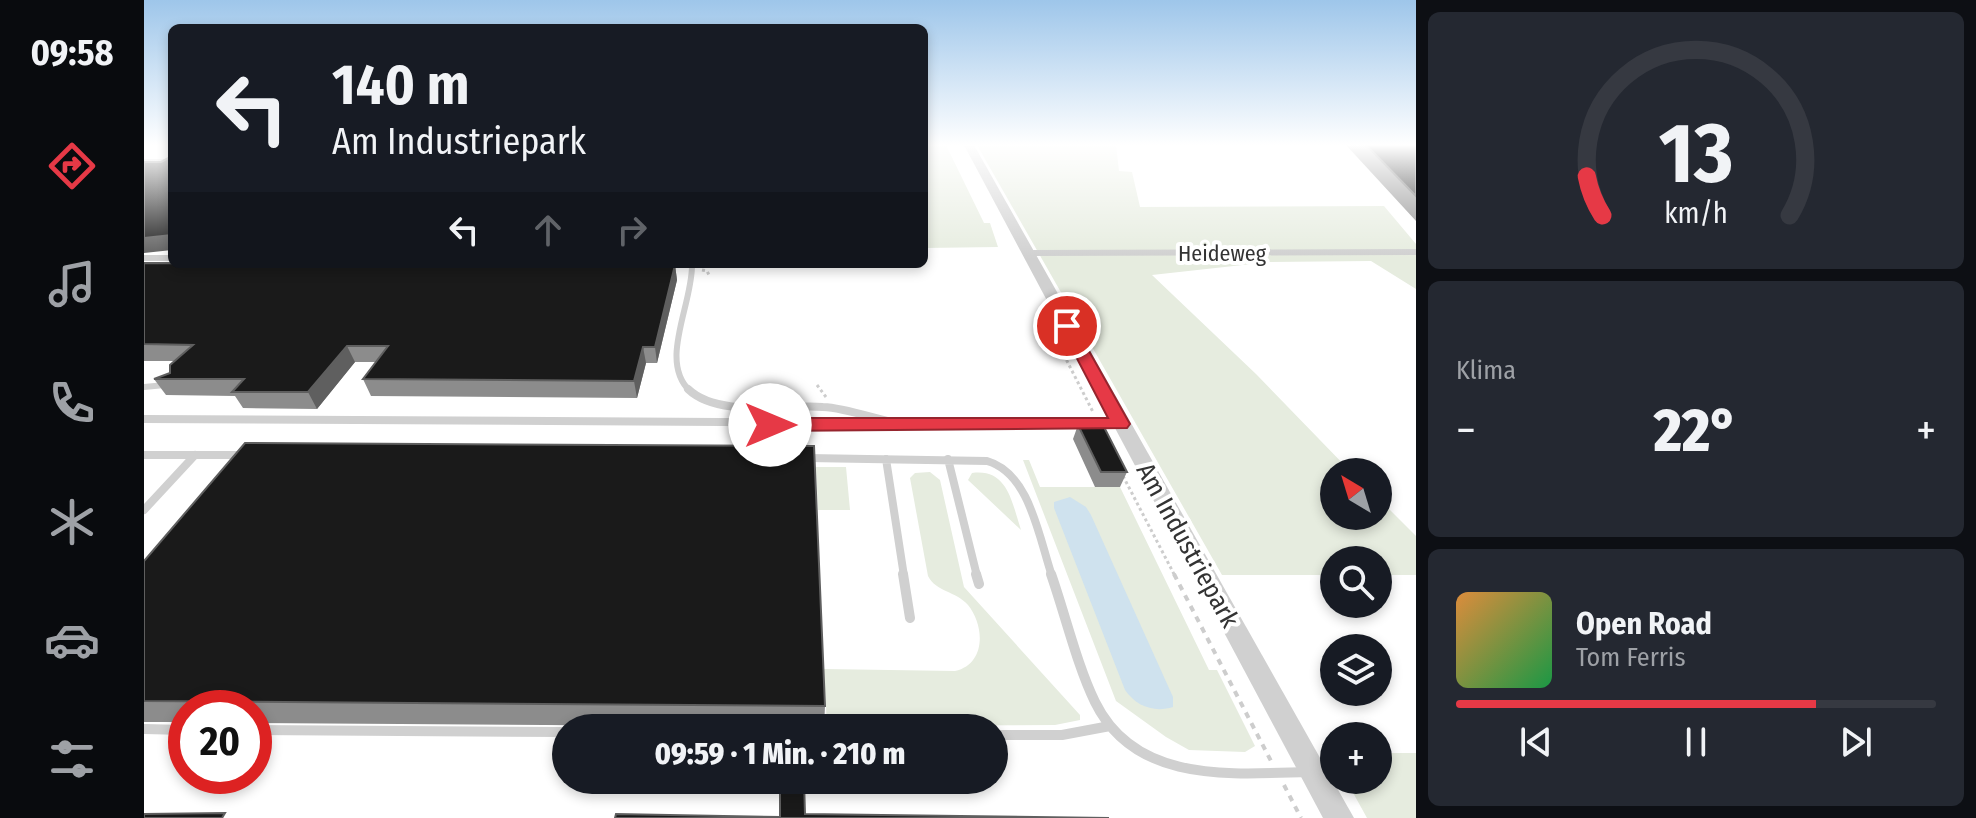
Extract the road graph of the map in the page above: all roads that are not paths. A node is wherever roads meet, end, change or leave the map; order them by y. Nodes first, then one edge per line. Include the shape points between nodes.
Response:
1 (990, 183) edge
2 (1416, 252) edge
3 (1028, 253) junction
4 (144, 258) edge
5 (164, 258) junction
6 (168, 258) edge
7 (153, 265) edge
8 (693, 268) edge
9 (177, 385) edge
10 (144, 387) edge
11 (144, 419) edge
12 (1111, 424) junction
13 (905, 425) junction
14 (144, 455) edge
15 (195, 455) junction
16 (258, 456) edge
17 (792, 458) edge
18 (886, 459) junction
19 (948, 459) junction
20 (144, 510) edge
21 (979, 584) dead end
22 (910, 618) dead end
23 (1110, 726) junction
24 (144, 729) edge
25 (168, 730) edge
26 (272, 730) edge
27 (552, 732) edge
28 (1008, 735) edge
29 (1314, 772) junction
30 (1339, 818) edge

1 - 3 street, Am Industriepark
2 - 3 street, Heideweg
3 - 12 street, Am Industriepark
4 - 5 lane
5 - 6 lane
5 - 7 lane
8 - 13 lane via 675,362 679,379 697,395 722,406 826,407
9 - 10 lane
11 - 13 lane
12 - 13 lane
12 - 29 street, Am Industriepark
14 - 15 lane
15 - 16 lane
15 - 20 lane
17 - 18 lane
18 - 19 lane
18 - 22 lane
19 - 21 lane
19 - 23 lane via 1001,465 1020,483 1095,702
23 - 28 lane via 1062,735
23 - 29 lane via 1153,758 1186,772
24 - 25 lane
26 - 27 lane
29 - 30 street, Am Industriepark

